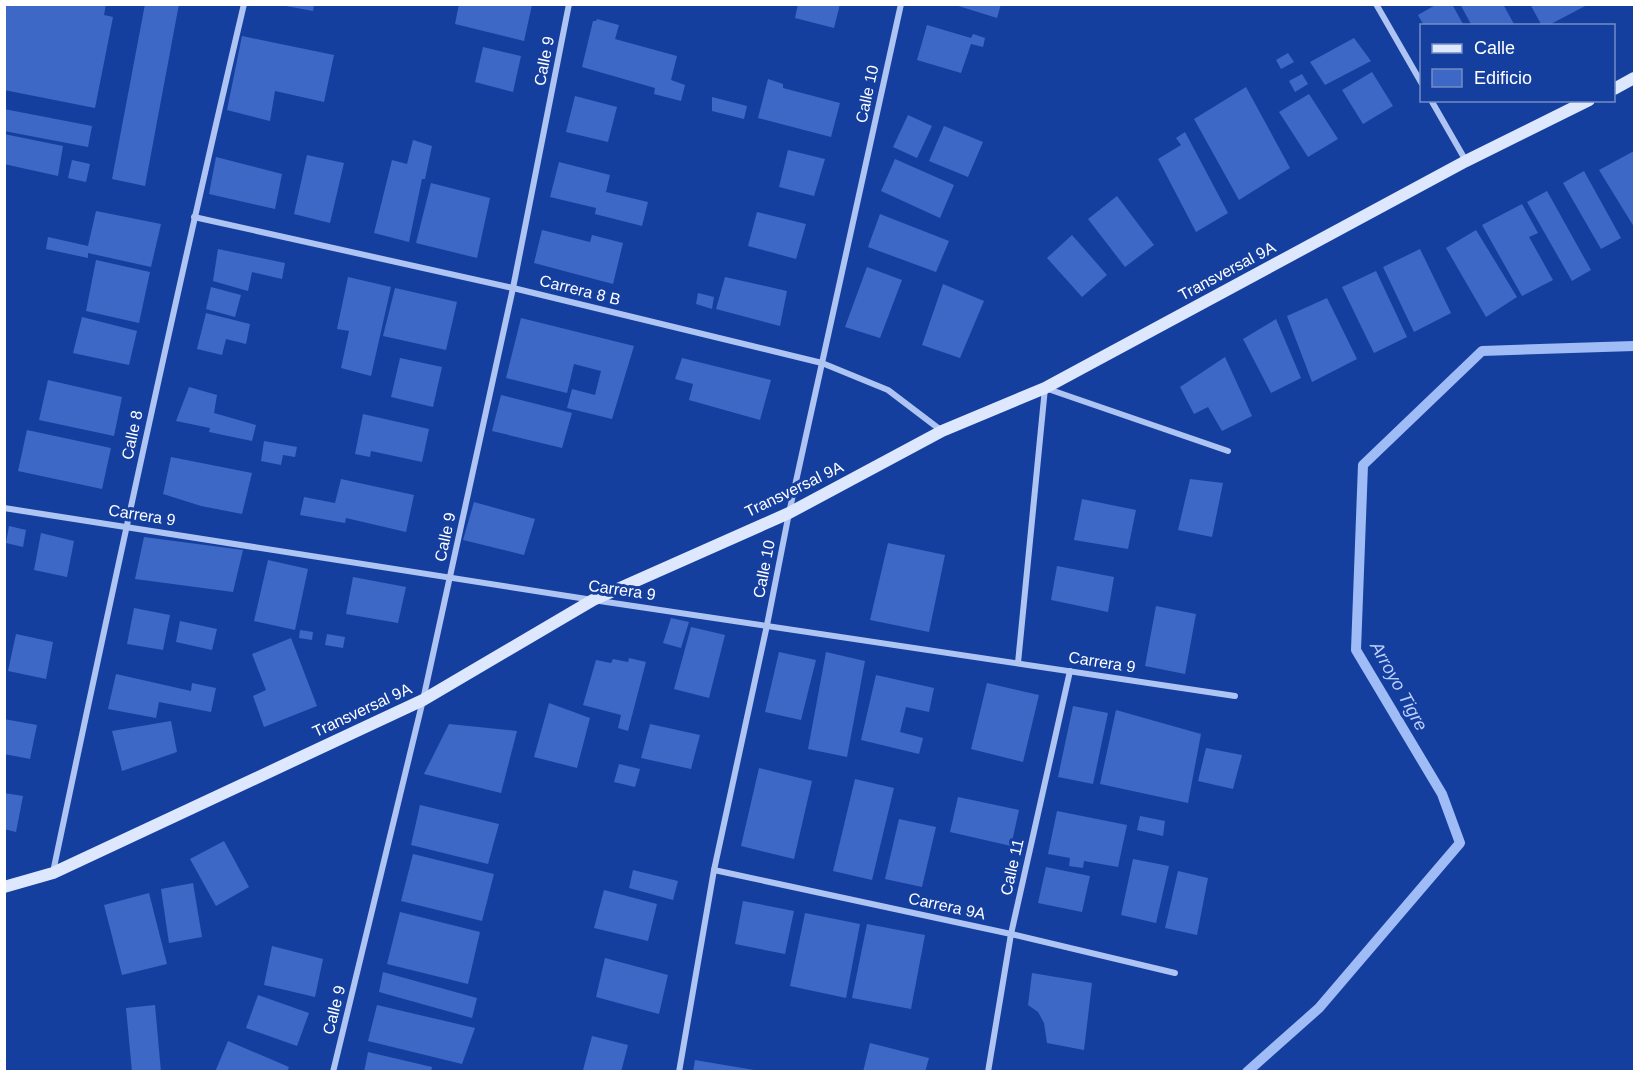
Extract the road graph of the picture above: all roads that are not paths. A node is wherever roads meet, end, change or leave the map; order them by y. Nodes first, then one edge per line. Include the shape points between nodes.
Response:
1 (244, 4) edge
2 (569, 4) edge
3 (901, 4) edge
4 (1376, 4) edge
5 (1635, 78) edge
6 (1420, 81) edge
7 (1615, 88) edge
8 (1432, 102) edge
9 (1585, 102) edge
10 (1466, 161) junction
11 (194, 217) junction
12 (513, 288) junction
13 (822, 363) junction
14 (1045, 388) junction
15 (942, 431) junction
16 (1228, 451) dead end
17 (4, 508) edge
18 (789, 513) junction
19 (125, 526) junction
20 (450, 576) junction
21 (593, 600) junction
22 (767, 625) junction
23 (1018, 663) junction
24 (1070, 671) junction
25 (1235, 696) dead end
26 (423, 700) junction
27 (714, 870) junction
28 (53, 873) junction
29 (4, 887) edge
30 (1011, 934) junction
31 (1174, 973) dead end
32 (333, 1071) edge
33 (679, 1071) edge
34 (988, 1071) edge

1 - 11 street, Calle 8
2 - 12 street, Calle 9
3 - 13 street, Calle 10
4 - 6 street
5 - 7 main road
8 - 10 street
9 - 10 main road, Transversal 9A
10 - 14 main road, Transversal 9A
11 - 12 street, Carrera 8 B
11 - 19 street, Calle 8
12 - 13 street, Carrera 8 B
12 - 20 street, Calle 9
13 - 15 street, Carrera 8 B via 888,390
13 - 18 street, Calle 10
14 - 15 main road, Transversal 9A
14 - 16 street
14 - 23 street
15 - 18 main road, Transversal 9A
17 - 19 street, Carrera 9
18 - 21 main road, Transversal 9A
18 - 22 street, Calle 10
19 - 20 street, Carrera 9
19 - 28 street, Calle 8
20 - 21 street, Carrera 9
20 - 26 street, Calle 9
21 - 22 street, Carrera 9
21 - 26 main road, Transversal 9A
22 - 23 street, Carrera 9
22 - 27 street, Calle 10
23 - 24 street, Carrera 9
24 - 25 street, Carrera 9
24 - 30 street, Calle 11
26 - 28 main road, Transversal 9A
26 - 32 street, Calle 9
27 - 30 street, Carrera 9A
27 - 33 street, Calle 10
28 - 29 main road, Transversal 9A
30 - 31 street, Carrera 9A
30 - 34 street, Calle 11

